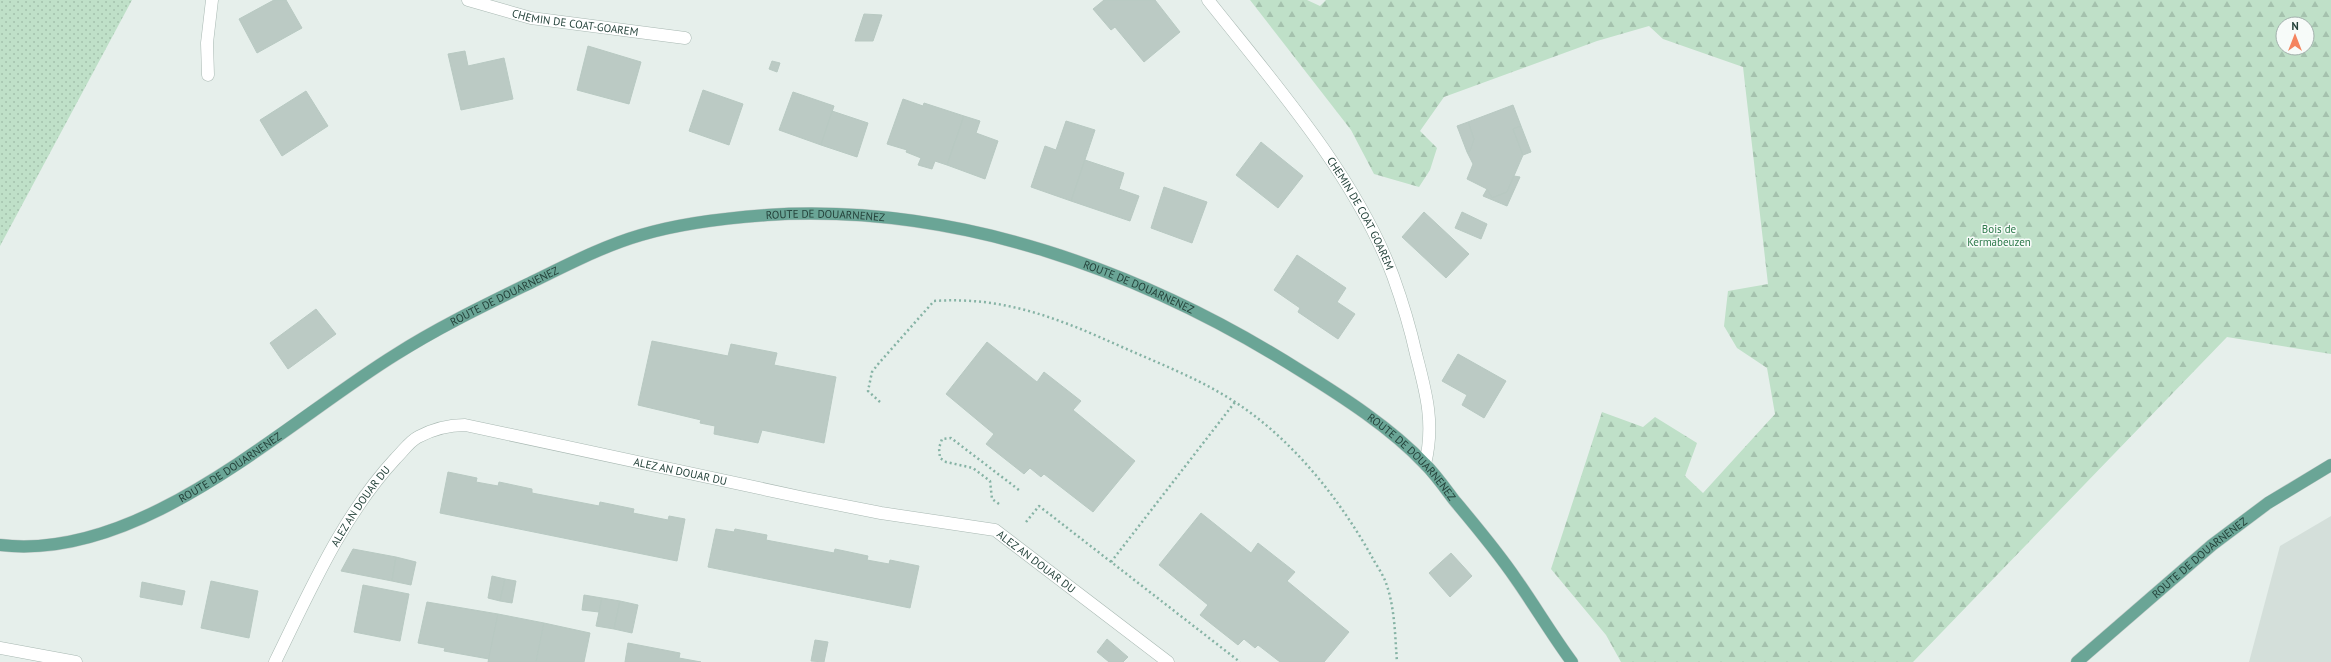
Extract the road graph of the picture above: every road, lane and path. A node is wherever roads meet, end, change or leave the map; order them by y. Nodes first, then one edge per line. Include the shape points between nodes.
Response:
1 (212, 0) edge
2 (468, 0) edge
3 (1208, 0) edge
4 (685, 38) dead end
5 (208, 75) dead end
6 (880, 402) dead end
7 (1235, 402) junction
8 (1425, 464) junction
9 (2331, 465) edge
10 (1019, 490) dead end
11 (1002, 506) dead end
12 (1020, 517) dead end
13 (1026, 521) junction
14 (1011, 541) junction
15 (0, 545) edge
16 (1111, 562) junction
17 (0, 648) edge
18 (76, 662) edge
19 (275, 662) edge
20 (1168, 662) edge
21 (1240, 662) edge
22 (1397, 662) edge
23 (1572, 662) edge
24 (2077, 662) edge

1 - 5 street via 207,43
2 - 4 street, CHEMIN DE COAT-GOAREM via 478,5 531,18
3 - 8 street, CHEMIN DE COAT GOAREM via 1255,58 1326,154 1370,227 1392,275 1425,386 1431,426
6 - 7 path via 868,390 872,372 934,302 958,300 979,300 1036,313 1184,374
7 - 16 path
7 - 22 path via 1276,434 1345,512 1386,582 1393,617
8 - 15 main road, ROUTE DE DOUARNENEZ via 1375,422 1326,386 1275,354 1190,307 1092,266 999,237 936,224 880,217 784,214 730,218 674,227 639,236 579,259 458,318 393,356 226,471 159,509 116,529 80,540 43,546
8 - 23 main road, ROUTE DE DOUARNENEZ via 1515,578
9 - 24 main road, ROUTE DE DOUARNENEZ via 2268,503 2212,545
10 - 11 path via 951,438 942,439 939,448 940,458 946,462 973,468 990,481 992,499
12 - 13 path
13 - 14 path
13 - 16 path via 1039,506
14 - 19 street, ALEZ AN DOUAR DU via 996,530 873,511 453,425 436,428 416,437 380,475 326,559
14 - 20 street, ALEZ AN DOUAR DU
16 - 21 path
17 - 18 street

